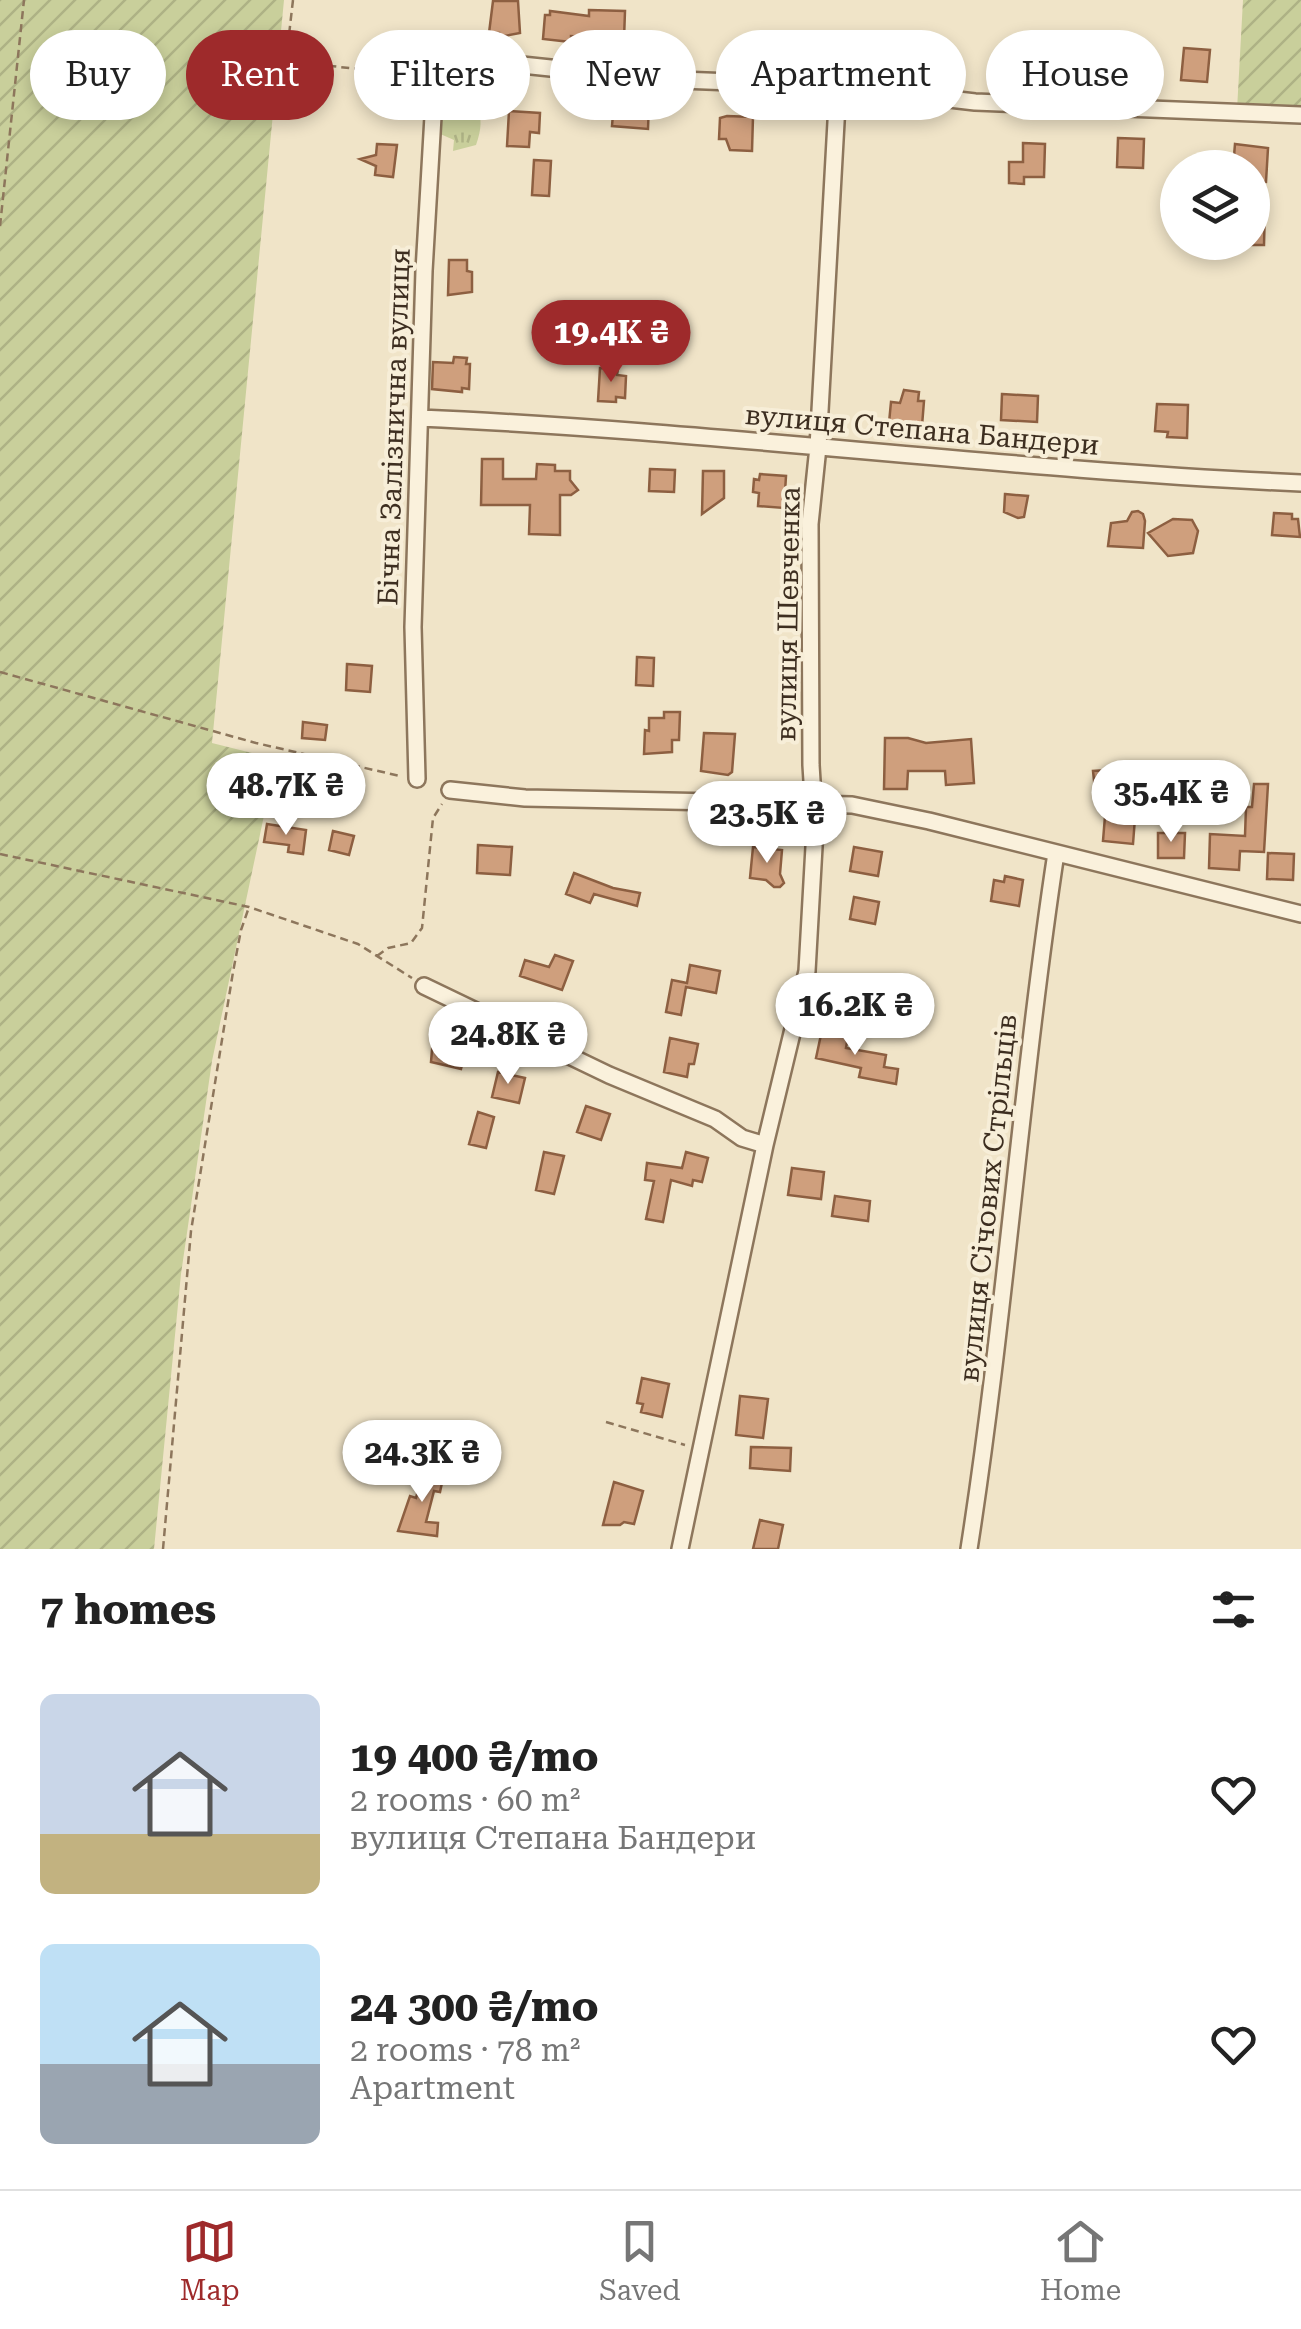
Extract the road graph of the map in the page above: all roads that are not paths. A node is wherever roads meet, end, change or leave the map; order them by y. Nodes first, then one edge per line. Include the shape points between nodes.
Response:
1 (716, 81) edge
2 (966, 101) edge
3 (1301, 115) edge
4 (836, 120) edge
5 (420, 418) junction
6 (818, 447) junction
7 (1301, 483) edge
8 (416, 779) road end
9 (450, 790) road end
10 (815, 806) junction
11 (1056, 853) junction
12 (1301, 914) edge
13 (424, 986) road end
14 (764, 1145) junction
15 (680, 1549) edge
16 (970, 1549) edge

1 - 5 street, Бічна Залізнична вулиця via 522,65 446,81 434,99 431,126
2 - 3 street
4 - 6 street, вулиця Шевченка
5 - 6 street, вулиця Степана Бандери
5 - 8 street, Бічна Залізнична вулиця
6 - 7 street, вулиця Степана Бандери
6 - 10 street, вулиця Шевченка via 810,524
9 - 10 street
10 - 11 street via 852,805
10 - 14 street, вулиця Шевченка via 807,971
11 - 12 street
11 - 16 street, вулиця Січових Стрільців
13 - 14 street
14 - 15 street, вулиця Шевченка

